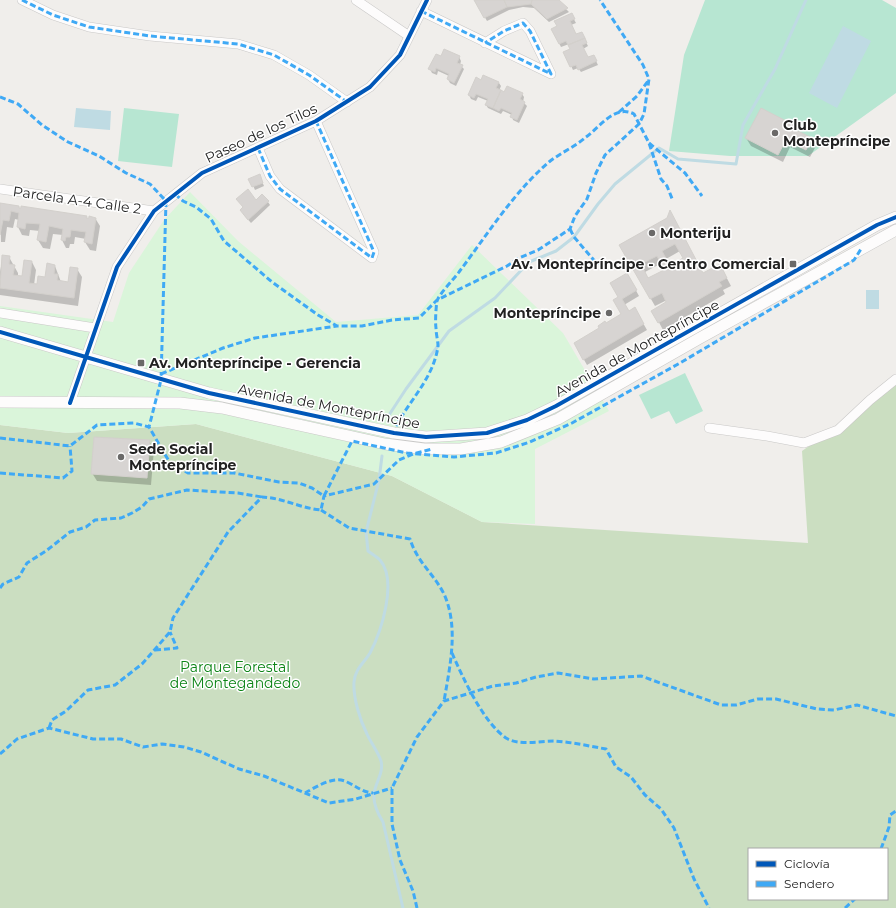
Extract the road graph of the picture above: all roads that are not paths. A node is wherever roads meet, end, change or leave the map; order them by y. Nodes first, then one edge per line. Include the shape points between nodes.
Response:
1 (22, 0) edge
2 (356, 0) edge
3 (427, 0) edge
4 (421, 11) junction
5 (409, 36) junction
6 (485, 43) junction
7 (347, 102) junction
8 (316, 121) junction
9 (258, 148) junction
10 (0, 189) edge
11 (154, 211) junction
12 (896, 217) edge
13 (896, 230) edge
14 (0, 313) edge
15 (95, 328) junction
16 (0, 332) edge
17 (85, 358) junction
18 (896, 379) edge
19 (0, 402) edge
20 (70, 403) junction
21 (709, 428) dead end

1 - 7 street via 53,15 89,27 150,36 238,44 274,55 309,75
2 - 5 street
3 - 4 street, Paseo de los Tilos
4 - 5 street, Paseo de los Tilos
4 - 6 street
5 - 7 street, Paseo de los Tilos via 400,55 370,87
6 - 6 street via 511,55 551,74 530,31 523,23
7 - 8 street, Paseo de los Tilos
8 - 9 street, Paseo de los Tilos
8 - 9 street via 374,252 372,258 280,189 270,176
9 - 11 street, Paseo de los Tilos via 202,173
10 - 11 street, Parcela A-4 Calle 2
11 - 15 street, Paseo de los Tilos via 117,267
12 - 17 street, Avenida de Montepríncipe via 877,225 556,406 527,420 487,433 426,436 394,433 208,393
13 - 20 street, Avenida de Montepríncipe via 558,419 501,442 461,449 424,449 385,444 194,404
14 - 15 street
15 - 17 street, Paseo de los Tilos
16 - 17 street, Avenida de Montepríncipe
17 - 20 street, Paseo de los Tilos
18 - 21 street via 838,430 804,444
19 - 20 street, Avenida de Montepríncipe

